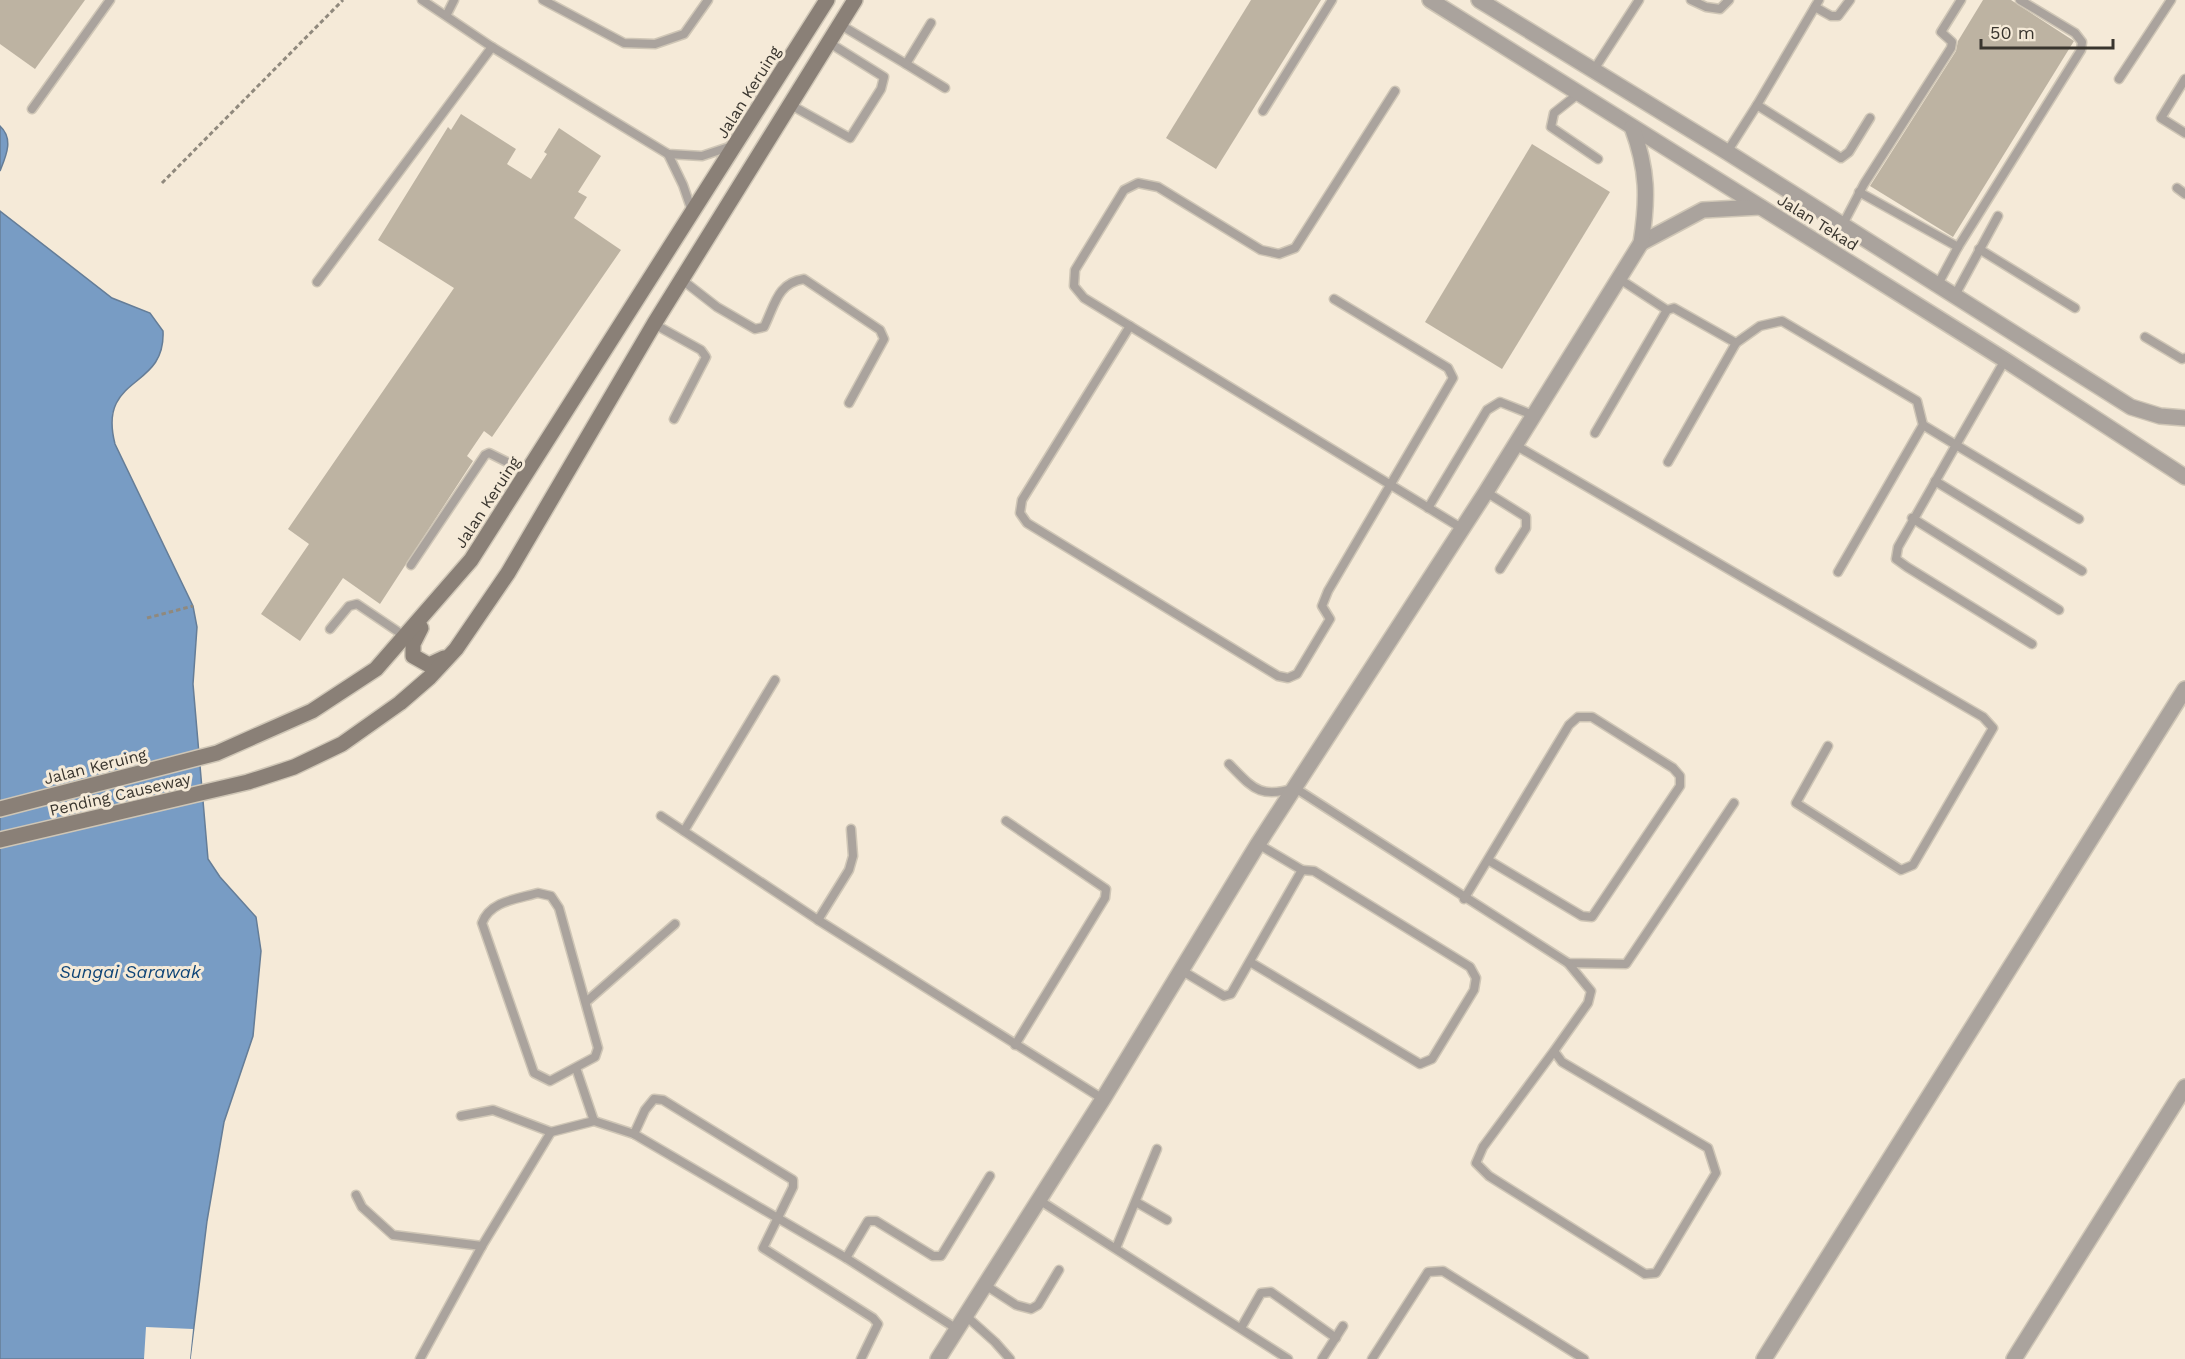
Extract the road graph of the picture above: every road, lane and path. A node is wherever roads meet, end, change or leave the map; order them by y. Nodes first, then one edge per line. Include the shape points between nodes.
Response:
1 (110, 0) edge
2 (343, 0) edge
3 (422, 0) edge
4 (454, 0) edge
5 (543, 0) edge
6 (708, 0) edge
7 (827, 0) edge
8 (855, 0) edge
9 (1332, 0) edge
10 (1430, 0) edge
11 (1479, 0) edge
12 (1639, 0) edge
13 (1691, 0) edge
14 (1729, 0) edge
15 (1850, 0) edge
16 (1961, 0) edge
17 (2019, 0) edge
18 (2171, 0) edge
19 (1817, 4) edge
20 (447, 14) junction
21 (931, 23) dead end
22 (839, 24) junction
23 (828, 42) junction
24 (492, 47) junction
25 (906, 64) junction
26 (1593, 72) junction
27 (2119, 79) dead end
28 (2185, 79) edge
29 (945, 88) dead end
30 (1395, 91) dead end
31 (1578, 94) junction
32 (789, 104) junction
33 (1757, 105) junction
34 (32, 109) dead end
35 (1263, 111) dead end
36 (1870, 118) dead end
37 (1632, 127) junction
38 (2185, 133) edge
39 (736, 145) junction
40 (1727, 152) junction
41 (668, 154) junction
42 (1598, 159) dead end
43 (162, 183) dead end
44 (1859, 192) junction
45 (1760, 207) junction
46 (693, 214) junction
47 (1998, 216) dead end
48 (1842, 227) junction
49 (1641, 243) junction
50 (1958, 247) junction
51 (1979, 249) junction
52 (1618, 278) junction
53 (681, 279) junction
54 (317, 282) dead end
55 (1938, 286) junction
56 (1954, 297) junction
57 (1334, 299) dead end
58 (2075, 308) dead end
59 (1667, 310) junction
60 (654, 324) junction
61 (1130, 326) junction
62 (2145, 337) dead end
63 (1736, 343) junction
64 (2185, 358) edge
65 (2005, 360) junction
66 (849, 403) dead end
67 (1533, 416) junction
68 (2185, 417) edge
69 (674, 419) dead end
70 (1923, 425) junction
71 (1595, 433) dead end
72 (1515, 445) junction
73 (1956, 445) junction
74 (1668, 462) dead end
75 (527, 472) junction
76 (2185, 477) edge
77 (1935, 481) junction
78 (1389, 486) junction
79 (1486, 492) junction
80 (1428, 508) junction
81 (1912, 518) junction
82 (2079, 519) dead end
83 (1463, 529) junction
84 (411, 566) dead end
85 (1500, 569) dead end
86 (2082, 571) dead end
87 (1838, 572) dead end
88 (193, 606) dead end
89 (2059, 610) dead end
90 (429, 611) junction
91 (147, 618) dead end
92 (330, 628) dead end
93 (406, 637) junction
94 (2032, 644) dead end
95 (456, 649) junction
96 (775, 680) dead end
97 (2185, 689) edge
98 (1828, 746) dead end
99 (1229, 764) dead end
100 (1294, 788) junction
101 (1734, 802) dead end
102 (0, 808) edge
103 (661, 816) dead end
104 (1006, 821) dead end
105 (851, 830) dead end
106 (684, 831) junction
107 (0, 840) edge
108 (1258, 844) junction
109 (1488, 860) junction
110 (1302, 870) junction
111 (1464, 899) junction
112 (818, 920) junction
113 (675, 924) dead end
114 (1250, 962) junction
115 (1568, 963) junction
116 (1181, 970) junction
117 (586, 1002) junction
118 (1015, 1046) junction
119 (1554, 1051) junction
120 (576, 1068) junction
121 (2185, 1087) edge
122 (1103, 1099) junction
123 (461, 1116) dead end
124 (594, 1121) junction
125 (551, 1132) junction
126 (634, 1134) junction
127 (1157, 1149) dead end
128 (990, 1176) dead end
129 (356, 1195) dead end
130 (1038, 1200) junction
131 (1136, 1202) junction
132 (776, 1218) junction
133 (1167, 1220) dead end
134 (482, 1246) junction
135 (1116, 1248) junction
136 (846, 1258) junction
137 (1059, 1270) dead end
138 (985, 1285) junction
139 (962, 1322) junction
140 (1343, 1326) dead end
141 (1241, 1328) junction
142 (1336, 1338) junction
143 (1324, 1358) edge
144 (420, 1359) edge
145 (861, 1359) edge
146 (938, 1359) edge
147 (1010, 1359) edge
148 (1288, 1359) edge
149 (1372, 1359) edge
150 (1584, 1359) edge
151 (1764, 1359) edge
152 (2014, 1359) edge

1 - 34 lane
2 - 43 path
3 - 20 lane
4 - 20 lane
5 - 6 lane via 624,43 655,44 684,34
7 - 39 main road, Jalan Keruing
8 - 22 main road
9 - 35 lane
10 - 31 street, Jalan Tekad
11 - 26 street, Jalan Tekad
12 - 26 lane
13 - 14 lane via 1720,9
15 - 19 lane via 1838,16 1831,16
16 - 44 lane via 1941,32 1953,42 1951,48
17 - 50 lane via 2075,33 2082,42 2081,50
18 - 27 lane
19 - 33 lane
20 - 24 lane
21 - 25 lane
22 - 23 main road
22 - 25 lane
23 - 32 main road
23 - 32 lane via 884,77 881,89 850,138
24 - 41 lane
24 - 54 lane
25 - 29 lane
26 - 40 street, Jalan Tekad
28 - 38 lane via 2161,118
30 - 61 lane via 1295,248 1279,254 1261,250 1158,186 1138,183 1124,190 1075,270 1074,286 1084,298
31 - 37 street, Jalan Tekad
31 - 42 lane via 1554,113 1551,126
32 - 53 main road
33 - 36 lane via 1841,158
33 - 40 lane
37 - 45 street, Jalan Tekad
37 - 49 street via 1646,175
39 - 41 lane via 702,156
39 - 46 main road, Jalan Keruing
40 - 48 street, Jalan Tekad
41 - 46 lane
44 - 48 lane
44 - 50 lane
45 - 49 street via 1703,210
45 - 65 street, Jalan Tekad
46 - 75 main road, Jalan Keruing
47 - 51 lane
48 - 55 street, Jalan Tekad
49 - 52 street
50 - 55 lane
51 - 56 lane
51 - 58 lane
52 - 59 lane
52 - 67 street
53 - 60 main road
53 - 66 lane via 717,307 755,329 764,327 783,289 791,281 804,279 880,330 884,339
55 - 56 street, Jalan Tekad
56 - 68 street, Jalan Tekad via 2131,407 2160,416
57 - 78 lane via 1451,373 1453,378
59 - 63 lane via 1674,308
59 - 71 lane
60 - 69 lane via 701,350 706,357
60 - 95 main road via 526,544
61 - 78 lane
61 - 78 lane via 1022,500 1020,513 1027,523 1278,676 1288,678 1297,674 1330,619 1322,606 1328,591
62 - 64 lane
63 - 70 lane via 1760,326 1782,321 1917,401
63 - 74 lane
65 - 73 lane
65 - 76 street, Jalan Tekad
67 - 72 street
67 - 80 lane via 1500,402 1487,410
70 - 73 lane
70 - 87 lane
72 - 79 street
72 - 98 lane via 1983,717 1993,728 1913,865 1901,870 1796,803
73 - 77 lane
73 - 82 lane
75 - 84 lane via 495,455 485,455
75 - 90 main road, Jalan Keruing via 471,560
77 - 81 lane
77 - 86 lane
78 - 80 lane
79 - 83 street
79 - 85 lane via 1526,517 1526,528
80 - 83 lane
81 - 89 lane
81 - 94 lane via 1896,559
83 - 100 street
88 - 91 path
90 - 93 main road, Jalan Keruing
90 - 95 main road via 413,644 413,656 429,665
92 - 93 lane via 349,606 357,604
93 - 102 main road, Jalan Keruing via 376,669 312,711 249,741 218,753
95 - 107 main road, Pending Causeway via 400,703 342,744 294,767 248,782
96 - 106 lane
97 - 151 street
99 - 100 lane via 1252,787 1273,795
100 - 108 street
100 - 111 lane
101 - 115 lane via 1626,964
103 - 106 lane
104 - 118 lane via 1106,889 1105,898
105 - 112 lane via 854,856 849,870
106 - 112 lane
108 - 110 lane
108 - 116 street
109 - 109 lane via 1569,725 1578,717 1592,717 1680,776 1680,786 1592,917 1582,916
109 - 111 lane
110 - 114 lane
110 - 114 lane via 1314,871 1470,967 1476,978 1474,990 1432,1059 1420,1064
111 - 115 lane
112 - 118 lane
113 - 117 lane
114 - 116 lane via 1227,997
115 - 119 lane via 1592,992
116 - 122 street
117 - 120 lane via 598,1048 595,1057
117 - 120 lane via 559,908 551,896 538,894 495,906 486,913 482,923 534,1073 550,1081
118 - 122 lane
119 - 119 lane via 1483,1147 1476,1163 1489,1176 1645,1274 1656,1273 1716,1173 1708,1148 1562,1062
120 - 124 lane
121 - 152 street
122 - 130 street
123 - 125 lane via 493,1110
124 - 125 lane
124 - 126 lane
125 - 134 lane
126 - 132 lane
126 - 132 lane via 648,1104 654,1099 663,1100 793,1180
127 - 131 lane
128 - 136 lane via 941,1256 933,1256 876,1221 868,1221
129 - 134 lane via 362,1207 393,1235
130 - 135 lane
130 - 138 street
131 - 133 lane
131 - 135 lane
132 - 136 lane
132 - 145 lane via 765,1242 765,1252 878,1324
134 - 144 lane
135 - 141 lane
136 - 139 lane
137 - 138 lane via 1038,1305 1031,1309 1016,1305
138 - 139 street
139 - 146 street
139 - 147 lane via 995,1342
140 - 142 lane
141 - 142 lane via 1262,1293 1271,1292
141 - 148 lane
142 - 143 lane
149 - 150 lane via 1428,1272 1443,1271

